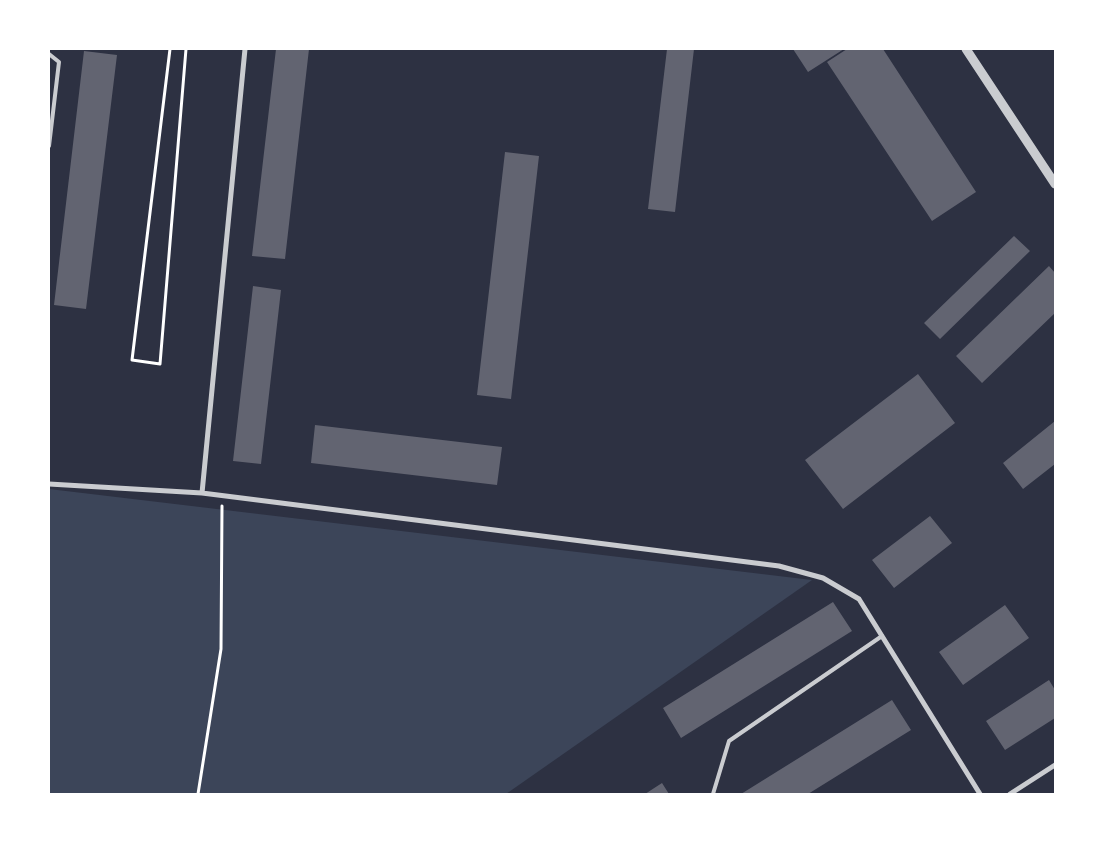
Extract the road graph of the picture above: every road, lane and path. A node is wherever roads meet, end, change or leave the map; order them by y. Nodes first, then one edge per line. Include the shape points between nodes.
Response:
1 (170, 49) edge
2 (186, 49) edge
3 (245, 49) edge
4 (966, 49) edge
5 (49, 54) edge
6 (49, 146) edge
7 (1055, 184) edge
8 (49, 484) edge
9 (202, 493) junction
10 (222, 496) junction
11 (882, 636) junction
12 (1055, 764) edge
13 (198, 794) edge
14 (713, 794) edge
15 (980, 794) edge
16 (1010, 794) edge

1 - 2 path via 132,360 160,364
3 - 9 street
4 - 7 street
5 - 6 lane via 59,62
8 - 9 street
9 - 10 street
10 - 11 street via 779,566 823,578 859,599
10 - 13 path via 221,649
11 - 14 lane via 729,741
11 - 15 street
12 - 16 street

